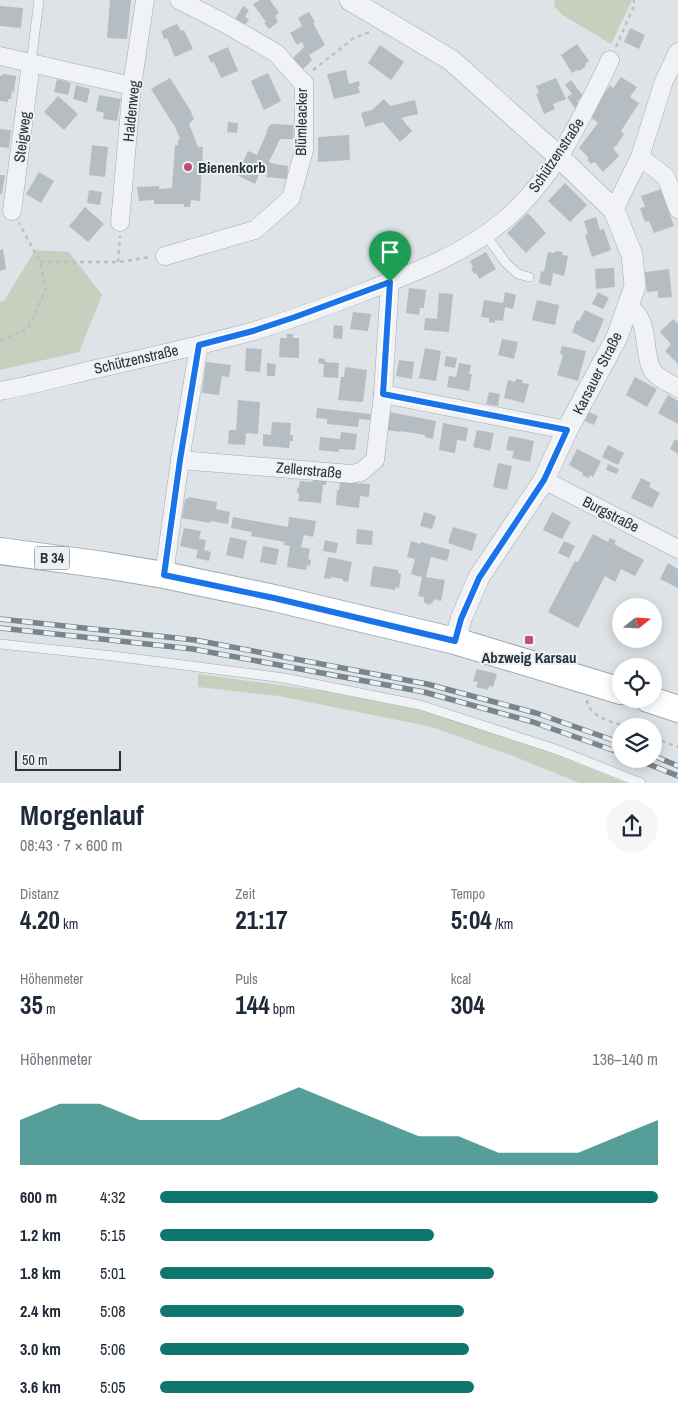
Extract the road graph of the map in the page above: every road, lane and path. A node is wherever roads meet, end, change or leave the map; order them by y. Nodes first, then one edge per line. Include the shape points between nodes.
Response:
1 (39, 0) edge
2 (145, 0) edge
3 (179, 0) edge
4 (350, 0) edge
5 (634, 0) edge
6 (390, 24) junction
7 (678, 52) edge
8 (0, 56) edge
9 (610, 60) joint
10 (31, 64) junction
11 (300, 80) junction
12 (132, 86) junction
13 (558, 156) junction
14 (640, 157) junction
15 (678, 209) edge
16 (614, 210) junction
17 (12, 211) joint
18 (120, 222) joint
19 (485, 234) junction
20 (165, 256) joint
21 (40, 262) junction
22 (118, 262) junction
23 (529, 278) dead end
24 (390, 282) junction
25 (628, 307) junction
26 (0, 341) edge
27 (199, 345) junction
28 (678, 388) edge
29 (0, 391) edge
30 (383, 394) junction
31 (567, 430) junction
32 (180, 460) junction
33 (544, 480) junction
34 (678, 549) edge
35 (0, 551) edge
36 (164, 575) junction
37 (455, 641) junction
38 (0, 644) edge
39 (590, 682) junction
40 (612, 688) edge
41 (662, 704) edge
42 (678, 709) edge
43 (612, 722) edge
44 (662, 741) edge
45 (678, 747) edge
46 (641, 783) edge

1 - 10 lane
2 - 12 street, Haldenweg
3 - 11 street, Blümleacker via 276,53
4 - 6 street, Karsauer Straße
5 - 9 path
6 - 11 path via 354,38
6 - 13 street, Karsauer Straße via 451,60
7 - 14 street via 664,81
8 - 10 street
9 - 13 street, Schützenstraße
10 - 12 street
10 - 17 street, Steigweg
11 - 20 street, Blümleacker via 304,83 304,150 291,198 255,230
12 - 18 street, Haldenweg
13 - 16 street, Karsauer Straße
13 - 19 street, Schützenstraße via 534,191
14 - 15 street via 666,177
14 - 16 street
16 - 25 street, Karsauer Straße via 632,255 635,286
17 - 21 path
18 - 22 path
19 - 23 lane via 506,263 518,274
19 - 24 street, Schützenstraße via 470,245
20 - 22 path
21 - 22 path
21 - 26 path via 46,289 28,329
24 - 27 street, Schützenstraße via 253,331
24 - 30 street, Zellerstraße
25 - 28 street via 638,314 653,371
25 - 31 street, Karsauer Straße via 617,337
27 - 29 street, Schützenstraße
27 - 32 street
30 - 31 street
30 - 32 street, Zellerstraße via 375,460 361,472 351,474
31 - 33 street, Karsauer Straße
32 - 36 street
33 - 34 street, Burgstraße
33 - 37 street, Karsauer Straße via 479,578
35 - 36 main road, B 34
36 - 37 main road, B 34
37 - 39 main road, B 34
38 - 46 lane via 284,678 420,705 558,750
39 - 40 main road, B 34
39 - 43 path via 586,702 590,710
41 - 42 main road
44 - 45 path

